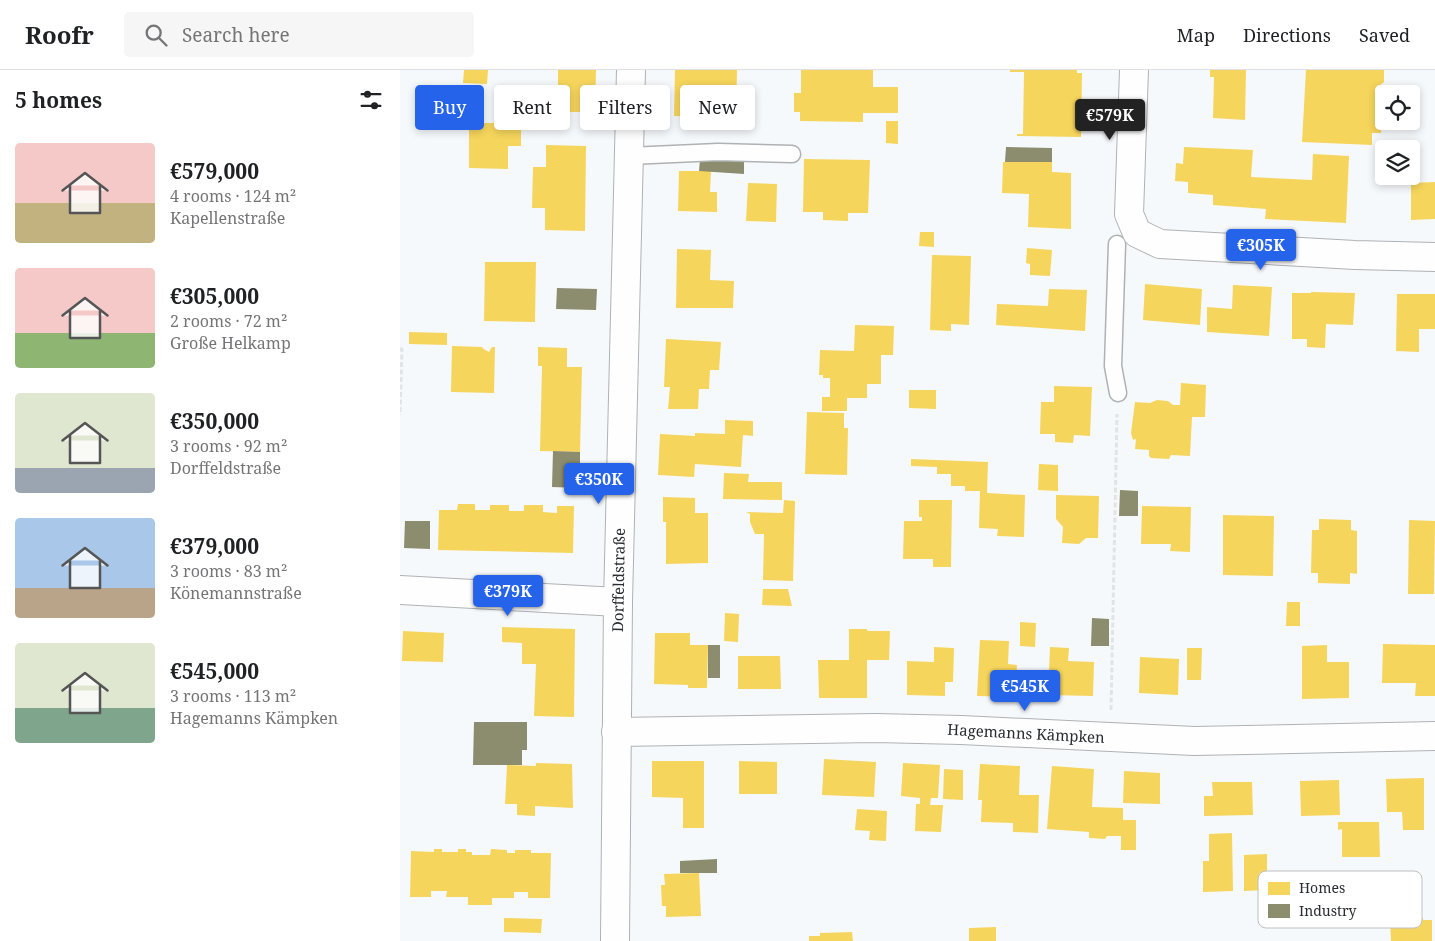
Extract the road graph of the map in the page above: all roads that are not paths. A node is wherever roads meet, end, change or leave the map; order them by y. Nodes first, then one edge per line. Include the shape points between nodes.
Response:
1 (631, 70) edge
2 (1134, 70) edge
3 (792, 154) dead end
4 (629, 156) junction
5 (1117, 244) dead end
6 (1435, 257) edge
7 (1118, 394) road end
8 (400, 590) edge
9 (618, 602) junction
10 (616, 732) junction
11 (1435, 736) edge
12 (615, 941) edge

1 - 4 street, Dorffeldstraße
2 - 6 street via 1129,214 1137,233 1160,244
3 - 4 lane via 718,152
4 - 9 street, Dorffeldstraße
5 - 7 lane via 1113,366
8 - 9 street
9 - 10 street, Dorffeldstraße
10 - 11 street, Hagemanns Kämpken via 876,728 1194,741
10 - 12 street, Dorffeldstraße

